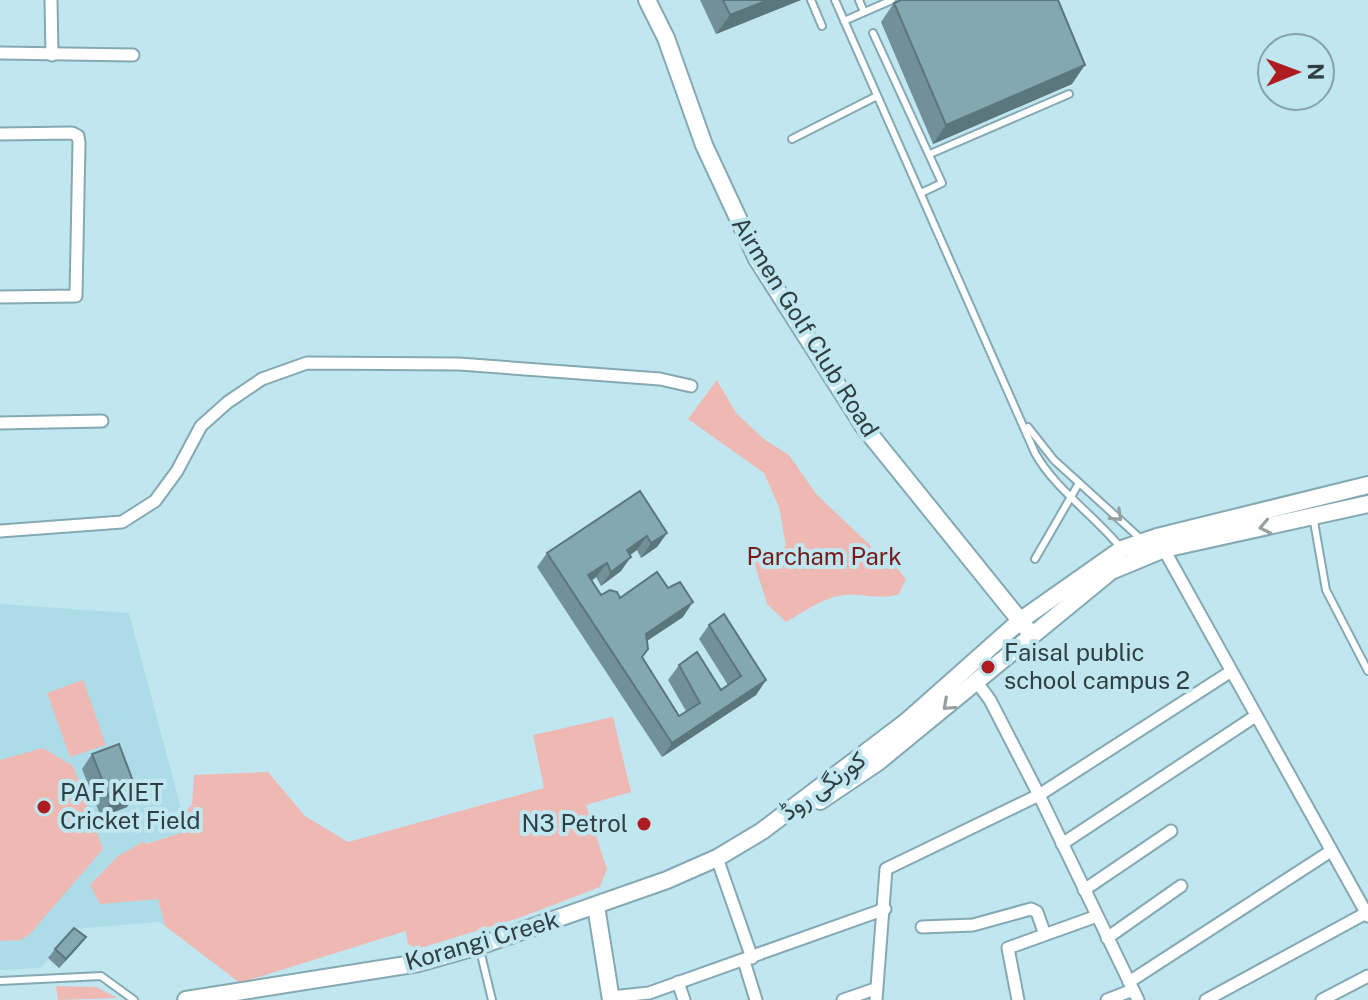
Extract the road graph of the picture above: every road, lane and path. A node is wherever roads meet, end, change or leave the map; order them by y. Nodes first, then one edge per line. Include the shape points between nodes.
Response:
1 (51, 0) edge
2 (647, 0) edge
3 (660, 0) edge
4 (811, 0) edge
5 (835, 0) edge
6 (859, 0) edge
7 (892, 0) edge
8 (864, 12) junction
9 (844, 21) junction
10 (822, 26) dead end
11 (873, 33) dead end
12 (0, 53) edge
13 (52, 55) junction
14 (133, 55) dead end
15 (1069, 94) dead end
16 (877, 96) junction
17 (0, 134) edge
18 (792, 139) dead end
19 (930, 154) junction
20 (921, 193) junction
21 (0, 297) edge
22 (691, 386) dead end
23 (102, 421) dead end
24 (1023, 422) junction
25 (0, 423) edge
26 (1079, 483) junction
27 (1368, 485) edge
28 (1071, 495) junction
29 (1368, 504) edge
30 (1313, 516) junction
31 (0, 531) edge
32 (1155, 545) junction
33 (1127, 556) junction
34 (1035, 559) dead end
35 (1029, 625) junction
36 (1368, 671) edge
37 (1230, 672) junction
38 (976, 681) junction
39 (1254, 717) junction
40 (1039, 795) junction
41 (762, 831) junction
42 (1171, 831) dead end
43 (1062, 844) junction
44 (1331, 851) junction
45 (717, 858) junction
46 (1181, 886) dead end
47 (1084, 890) junction
48 (596, 906) junction
49 (885, 909) junction
50 (1367, 914) edge
51 (1097, 916) junction
52 (922, 927) dead end
53 (1044, 932) junction
54 (1107, 938) junction
55 (479, 946) junction
56 (748, 959) junction
57 (1368, 976) edge
58 (0, 981) edge
59 (678, 982) junction
60 (1134, 991) edge
61 (875, 995) edge
62 (611, 998) edge
63 (134, 1000) edge
64 (186, 1000) edge
65 (492, 1000) edge
66 (684, 1000) edge
67 (756, 1000) edge
68 (843, 1000) edge
69 (1018, 1000) edge
70 (1107, 1000) edge
71 (1206, 1000) edge
72 (1322, 1000) edge

1 - 13 street
2 - 35 main road, Airmen Golf Club Road via 704,145 757,259 864,427
3 - 35 main road, Airmen Golf Club Road via 713,143 765,255 873,423
4 - 10 lane
5 - 9 lane
6 - 8 lane
7 - 8 lane
8 - 9 lane
9 - 16 lane
11 - 19 lane
12 - 13 street
13 - 14 street
15 - 19 lane
16 - 18 lane
16 - 20 lane
17 - 21 street via 72,133 79,143 76,296
19 - 20 lane via 942,183
20 - 24 lane
22 - 31 street via 660,379 459,364 307,363 262,379 228,402 201,426 155,501 122,522
23 - 25 street
24 - 26 lane
24 - 28 lane via 1044,470
26 - 28 lane
26 -> 32 lane
27 - 32 main road, کورنگی روڈ
28 - 33 lane
28 - 34 lane
29 - 30 main road, کورنگی روڈ
30 -> 32 main road, کورنگی روڈ
30 - 36 lane via 1326,590
32 - 33 main road, کورنگی روڈ
32 - 37 street
33 - 35 main road, کورنگی روڈ
35 - 38 main road, کورنگی روڈ
35 - 41 main road, کورنگی روڈ
37 - 39 street
37 - 40 street
38 - 40 street
38 -> 41 main road, کورنگی روڈ via 878,762 797,816
39 - 43 street
39 - 44 street
40 - 43 street
40 - 49 street via 886,869
41 - 45 main road, Korangi Creek
42 - 47 street
43 - 47 street
44 - 50 street
44 - 60 street
45 - 48 main road, Korangi Creek
45 - 56 street
46 - 54 street
47 - 51 street
48 - 55 main road, Korangi Creek
48 - 62 main road
49 - 56 street
49 - 61 street
50 - 71 street
51 - 53 street
51 - 54 street
52 - 53 street via 973,925 1031,909
53 - 69 street via 1008,948
54 - 60 street
55 - 64 main road, Korangi Creek via 419,963
55 - 65 lane
56 - 59 street
56 - 67 street
57 - 72 street
58 - 63 lane via 101,976
59 - 62 street
59 - 66 street
60 - 70 street
61 - 68 street

